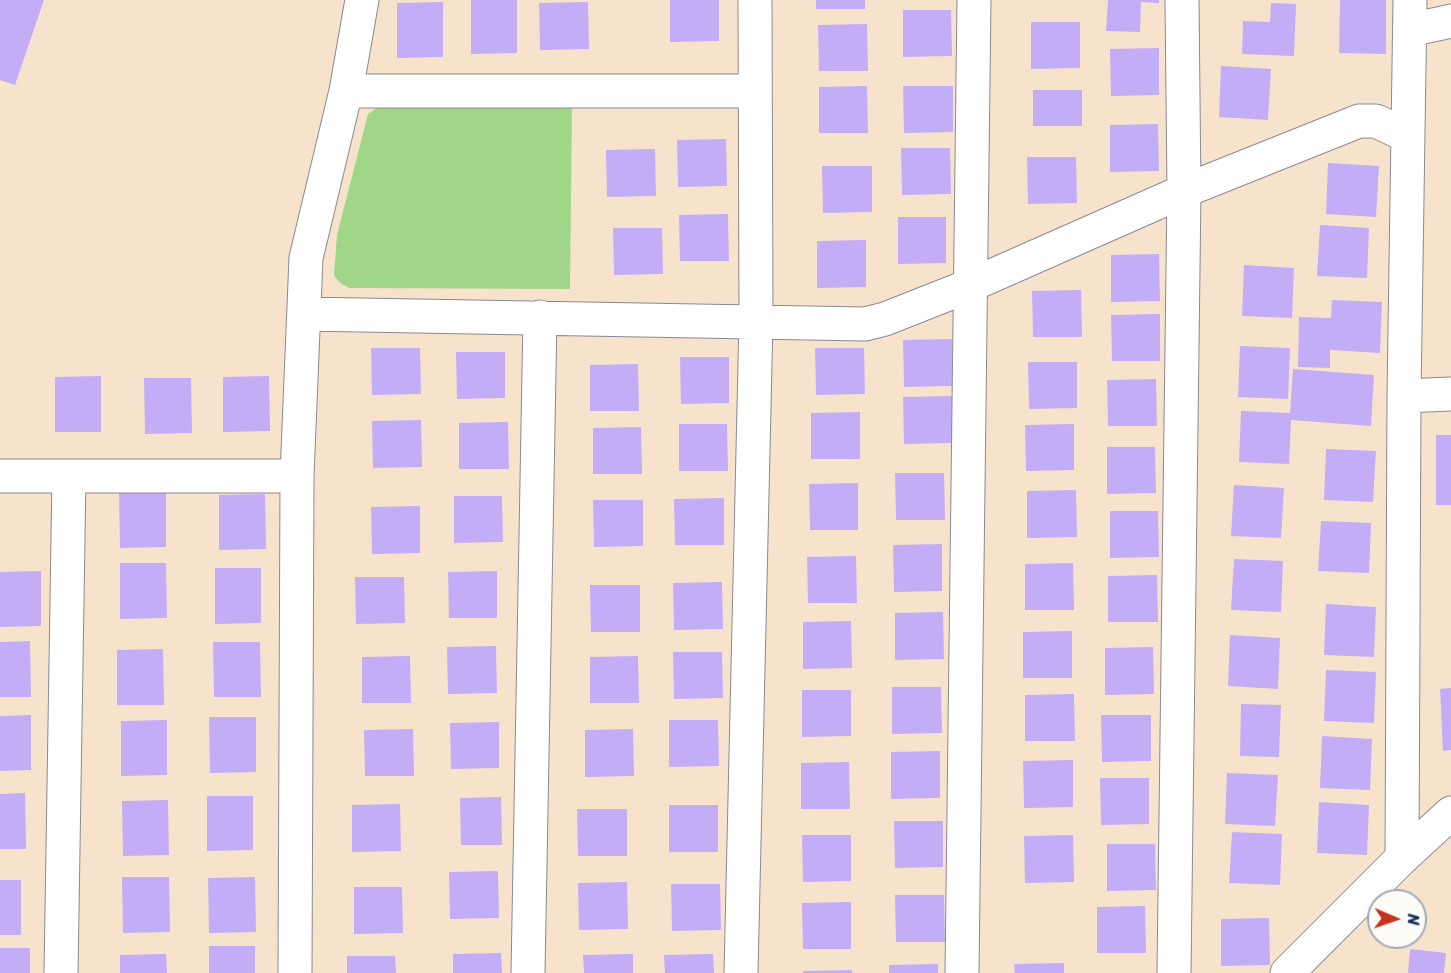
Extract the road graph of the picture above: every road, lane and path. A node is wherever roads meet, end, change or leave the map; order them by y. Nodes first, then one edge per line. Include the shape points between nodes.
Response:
1 (362, 0) edge
2 (755, 0) edge
3 (974, 0) edge
4 (1182, 0) edge
5 (1410, 15) edge
6 (1451, 21) edge
7 (346, 91) junction
8 (754, 91) junction
9 (1408, 136) junction
10 (1184, 191) junction
11 (972, 285) junction
12 (305, 314) junction
13 (540, 317) junction
14 (756, 320) junction
15 (1451, 394) edge
16 (1404, 396) junction
17 (0, 476) edge
18 (69, 476) junction
19 (297, 476) junction
20 (1451, 813) edge
21 (1402, 858) junction
22 (62, 973) edge
23 (295, 973) edge
24 (528, 973) edge
25 (741, 973) edge
26 (962, 973) edge
27 (1174, 973) edge
28 (1287, 973) edge

1 - 7 street
2 - 8 street
3 - 11 street
4 - 10 street
5 - 6 street
5 - 9 street
7 - 8 street
7 - 12 street via 306,258
8 - 14 street
9 - 10 street via 1376,121 1359,121
9 - 16 street
10 - 11 street
10 - 27 street
11 - 14 street via 885,320 865,324
11 - 26 street
12 - 13 street
12 - 19 street
13 - 14 street
13 - 24 street
14 - 25 street
15 - 16 street
16 - 21 street
17 - 18 street
18 - 19 street
18 - 22 street
19 - 23 street
20 - 21 street
21 - 28 street

